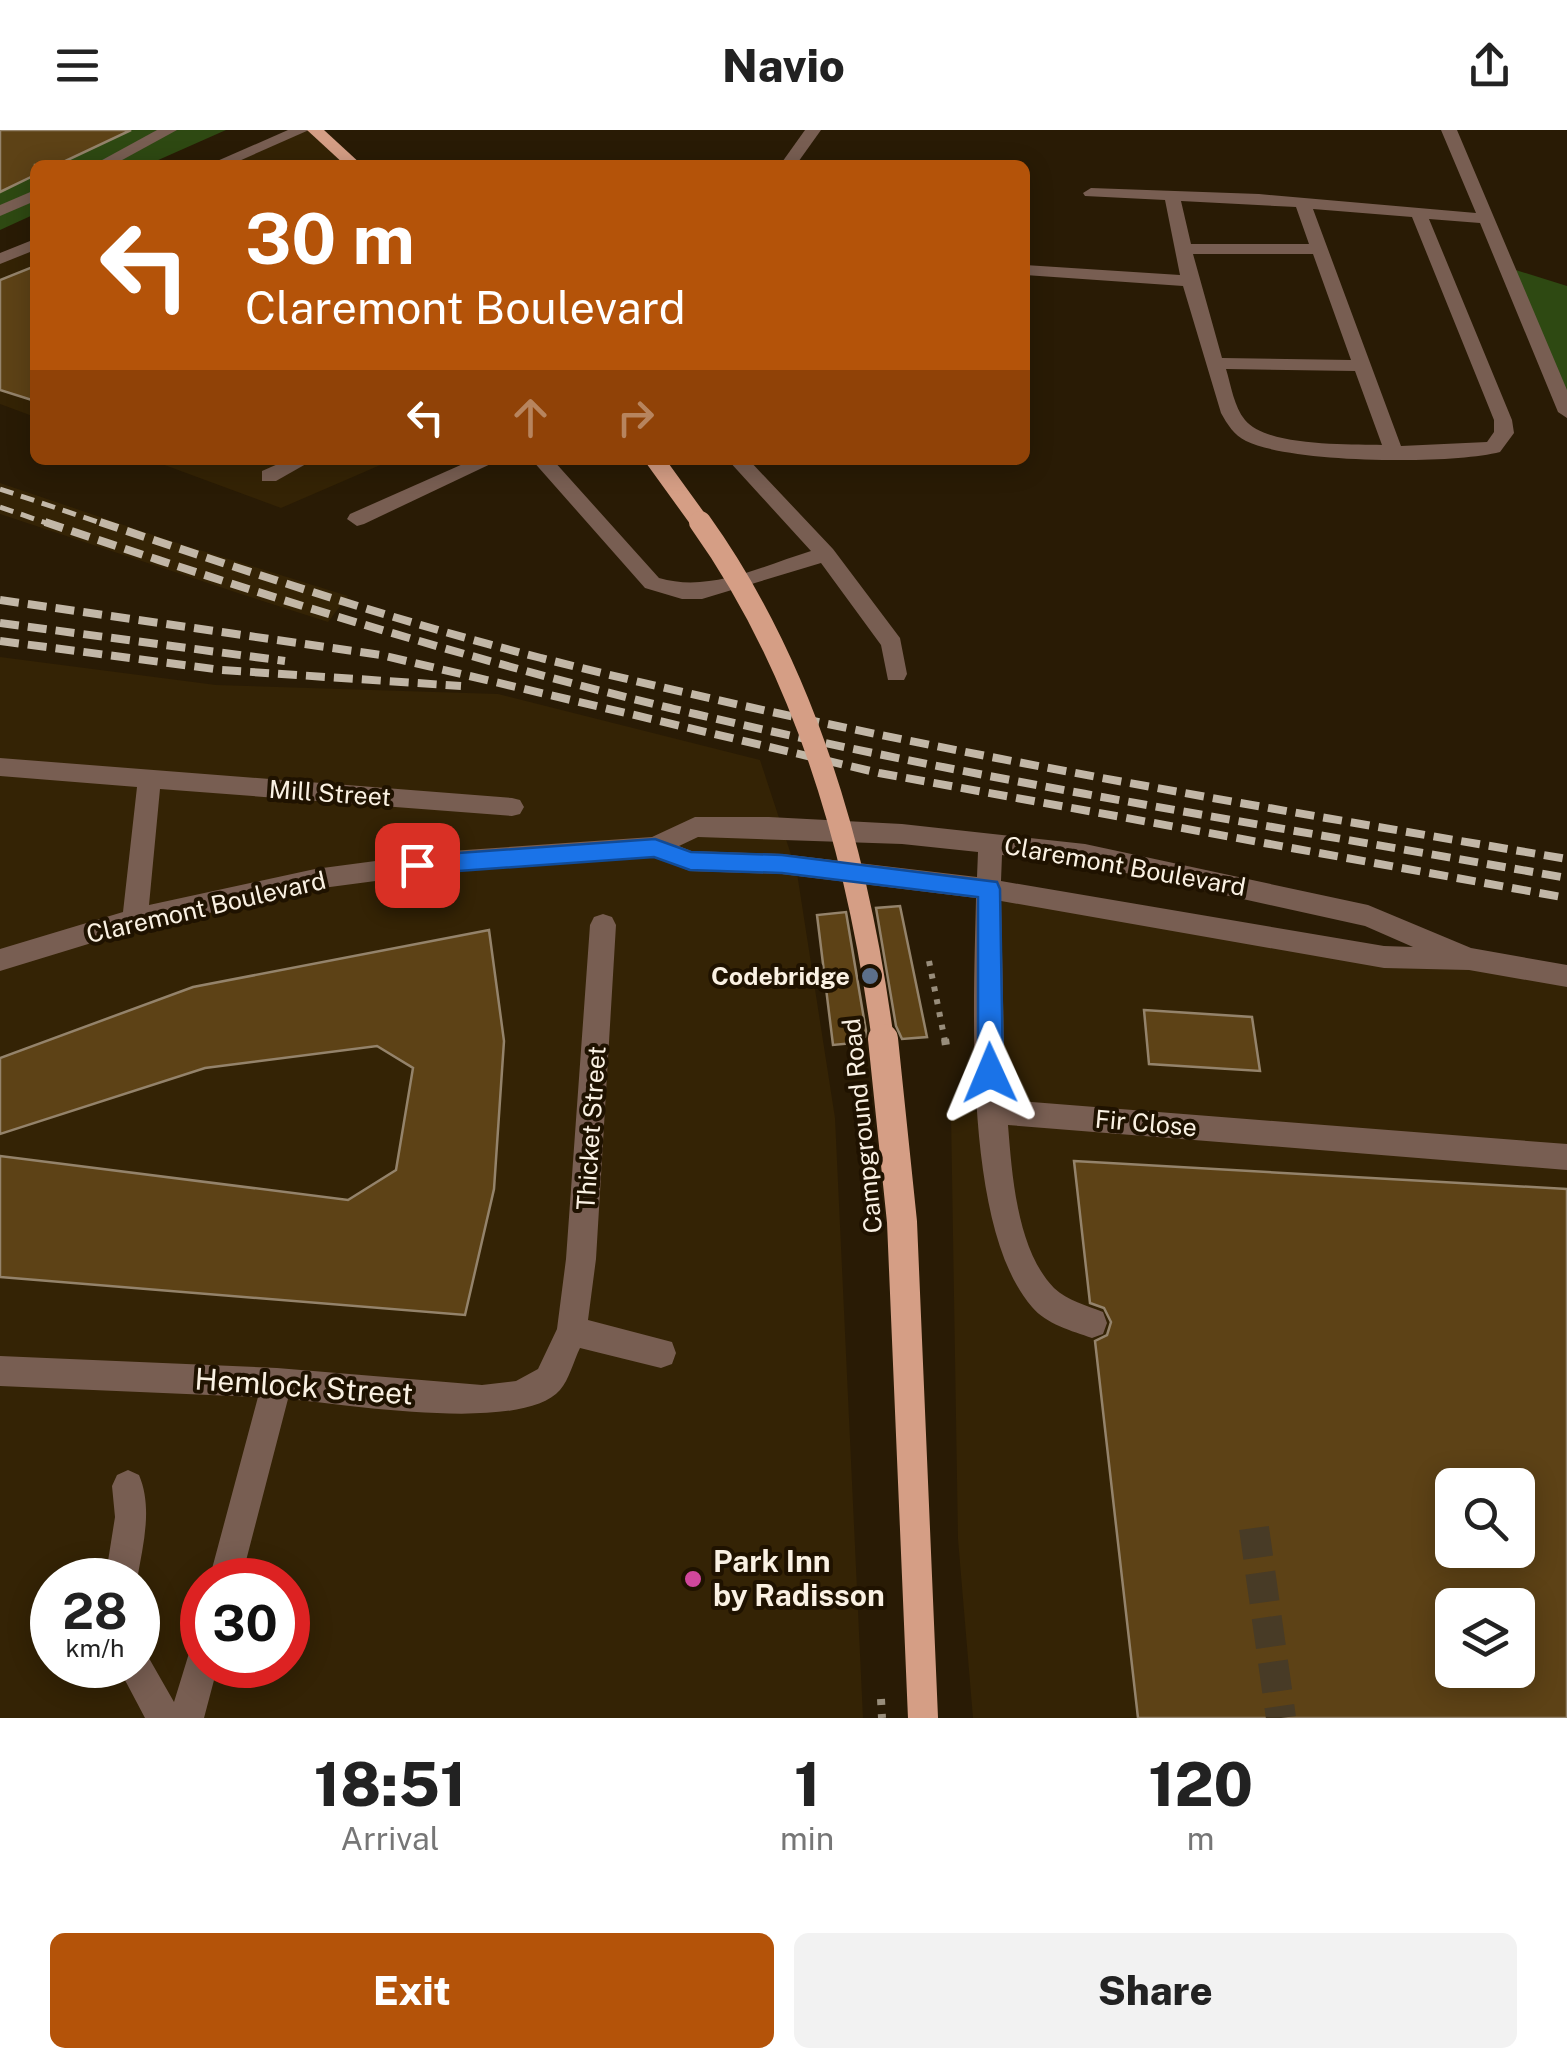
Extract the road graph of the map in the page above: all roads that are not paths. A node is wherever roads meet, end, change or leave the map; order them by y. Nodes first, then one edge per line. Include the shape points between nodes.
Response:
1 (169, 130) edge
2 (301, 130) edge
3 (315, 130) edge
4 (813, 130) edge
5 (1449, 130) edge
6 (110, 160) edge
7 (228, 160) edge
8 (348, 160) edge
9 (792, 160) edge
10 (1091, 193) dead end
11 (1172, 195) junction
12 (30, 197) edge
13 (1302, 202) junction
14 (0, 211) edge
15 (1418, 213) junction
16 (1486, 218) junction
17 (30, 246) edge
18 (1183, 249) junction
19 (1319, 249) junction
20 (0, 259) edge
21 (1030, 270) edge
22 (1190, 281) junction
23 (1215, 363) junction
24 (1362, 366) junction
25 (1567, 412) edge
26 (1393, 450) junction
27 (292, 465) edge
28 (478, 465) edge
29 (546, 465) edge
30 (659, 465) edge
31 (743, 465) edge
32 (269, 476) dead end
33 (358, 519) dead end
34 (826, 554) junction
35 (896, 674) dead end
36 (0, 767) edge
37 (148, 780) junction
38 (512, 807) dead end
39 (990, 843) junction
40 (655, 848) junction
41 (989, 889) junction
42 (134, 919) junction
43 (603, 925) dead end
44 (1469, 959) junction
45 (0, 960) edge
46 (1567, 976) edge
47 (991, 1111) junction
48 (1567, 1157) edge
49 (1092, 1323) dead end
50 (572, 1331) junction
51 (661, 1353) dead end
52 (0, 1370) edge
53 (277, 1383) junction
54 (128, 1486) dead end
55 (124, 1558) edge
56 (231, 1558) edge
57 (147, 1688) edge
58 (195, 1688) edge
59 (164, 1718) edge
60 (187, 1718) edge
61 (924, 1718) edge

1 - 6 street
2 - 7 street
3 - 8 main road
4 - 9 street
5 - 16 street
10 - 11 street
11 - 13 street
11 - 18 street
12 - 14 street
13 - 15 street
13 - 19 street
15 - 16 street
15 - 26 street via 1504,433 1494,448
16 - 25 street
17 - 20 street
18 - 19 street
18 - 22 street
19 - 24 street
21 - 22 street
22 - 23 street
23 - 24 street
23 - 26 street via 1233,420 1247,434 1286,446
24 - 26 street
27 - 32 street
28 - 33 street
29 - 34 street via 652,583 702,592
30 - 61 main road, Campground Road, bridge via 719,548 780,662 845,835 870,936 891,1072 903,1227
31 - 34 street
34 - 35 street via 892,644
36 - 37 street, Mill Street
37 - 38 street, Mill Street
37 - 42 street
39 - 40 street, Claremont Boulevard via 696,827
39 - 41 street
39 - 44 street, Claremont Boulevard via 1085,854 1368,916
40 - 41 street, Claremont Boulevard via 690,861 782,864
40 - 42 street, Claremont Boulevard via 451,860 316,879
41 - 44 street, Claremont Boulevard via 1384,957
41 - 47 street
42 - 45 street, Claremont Boulevard
43 - 50 street, Thicket Street via 589,1177
44 - 46 street, Claremont Boulevard
47 - 48 street, Fir Close
47 - 49 street via 1011,1233 1024,1266 1039,1293 1064,1314
50 - 51 street
50 - 53 street, Hemlock Street via 549,1380 520,1396 482,1400
52 - 53 street, Hemlock Street
53 - 56 street
54 - 55 street
57 - 59 street
58 - 60 street

